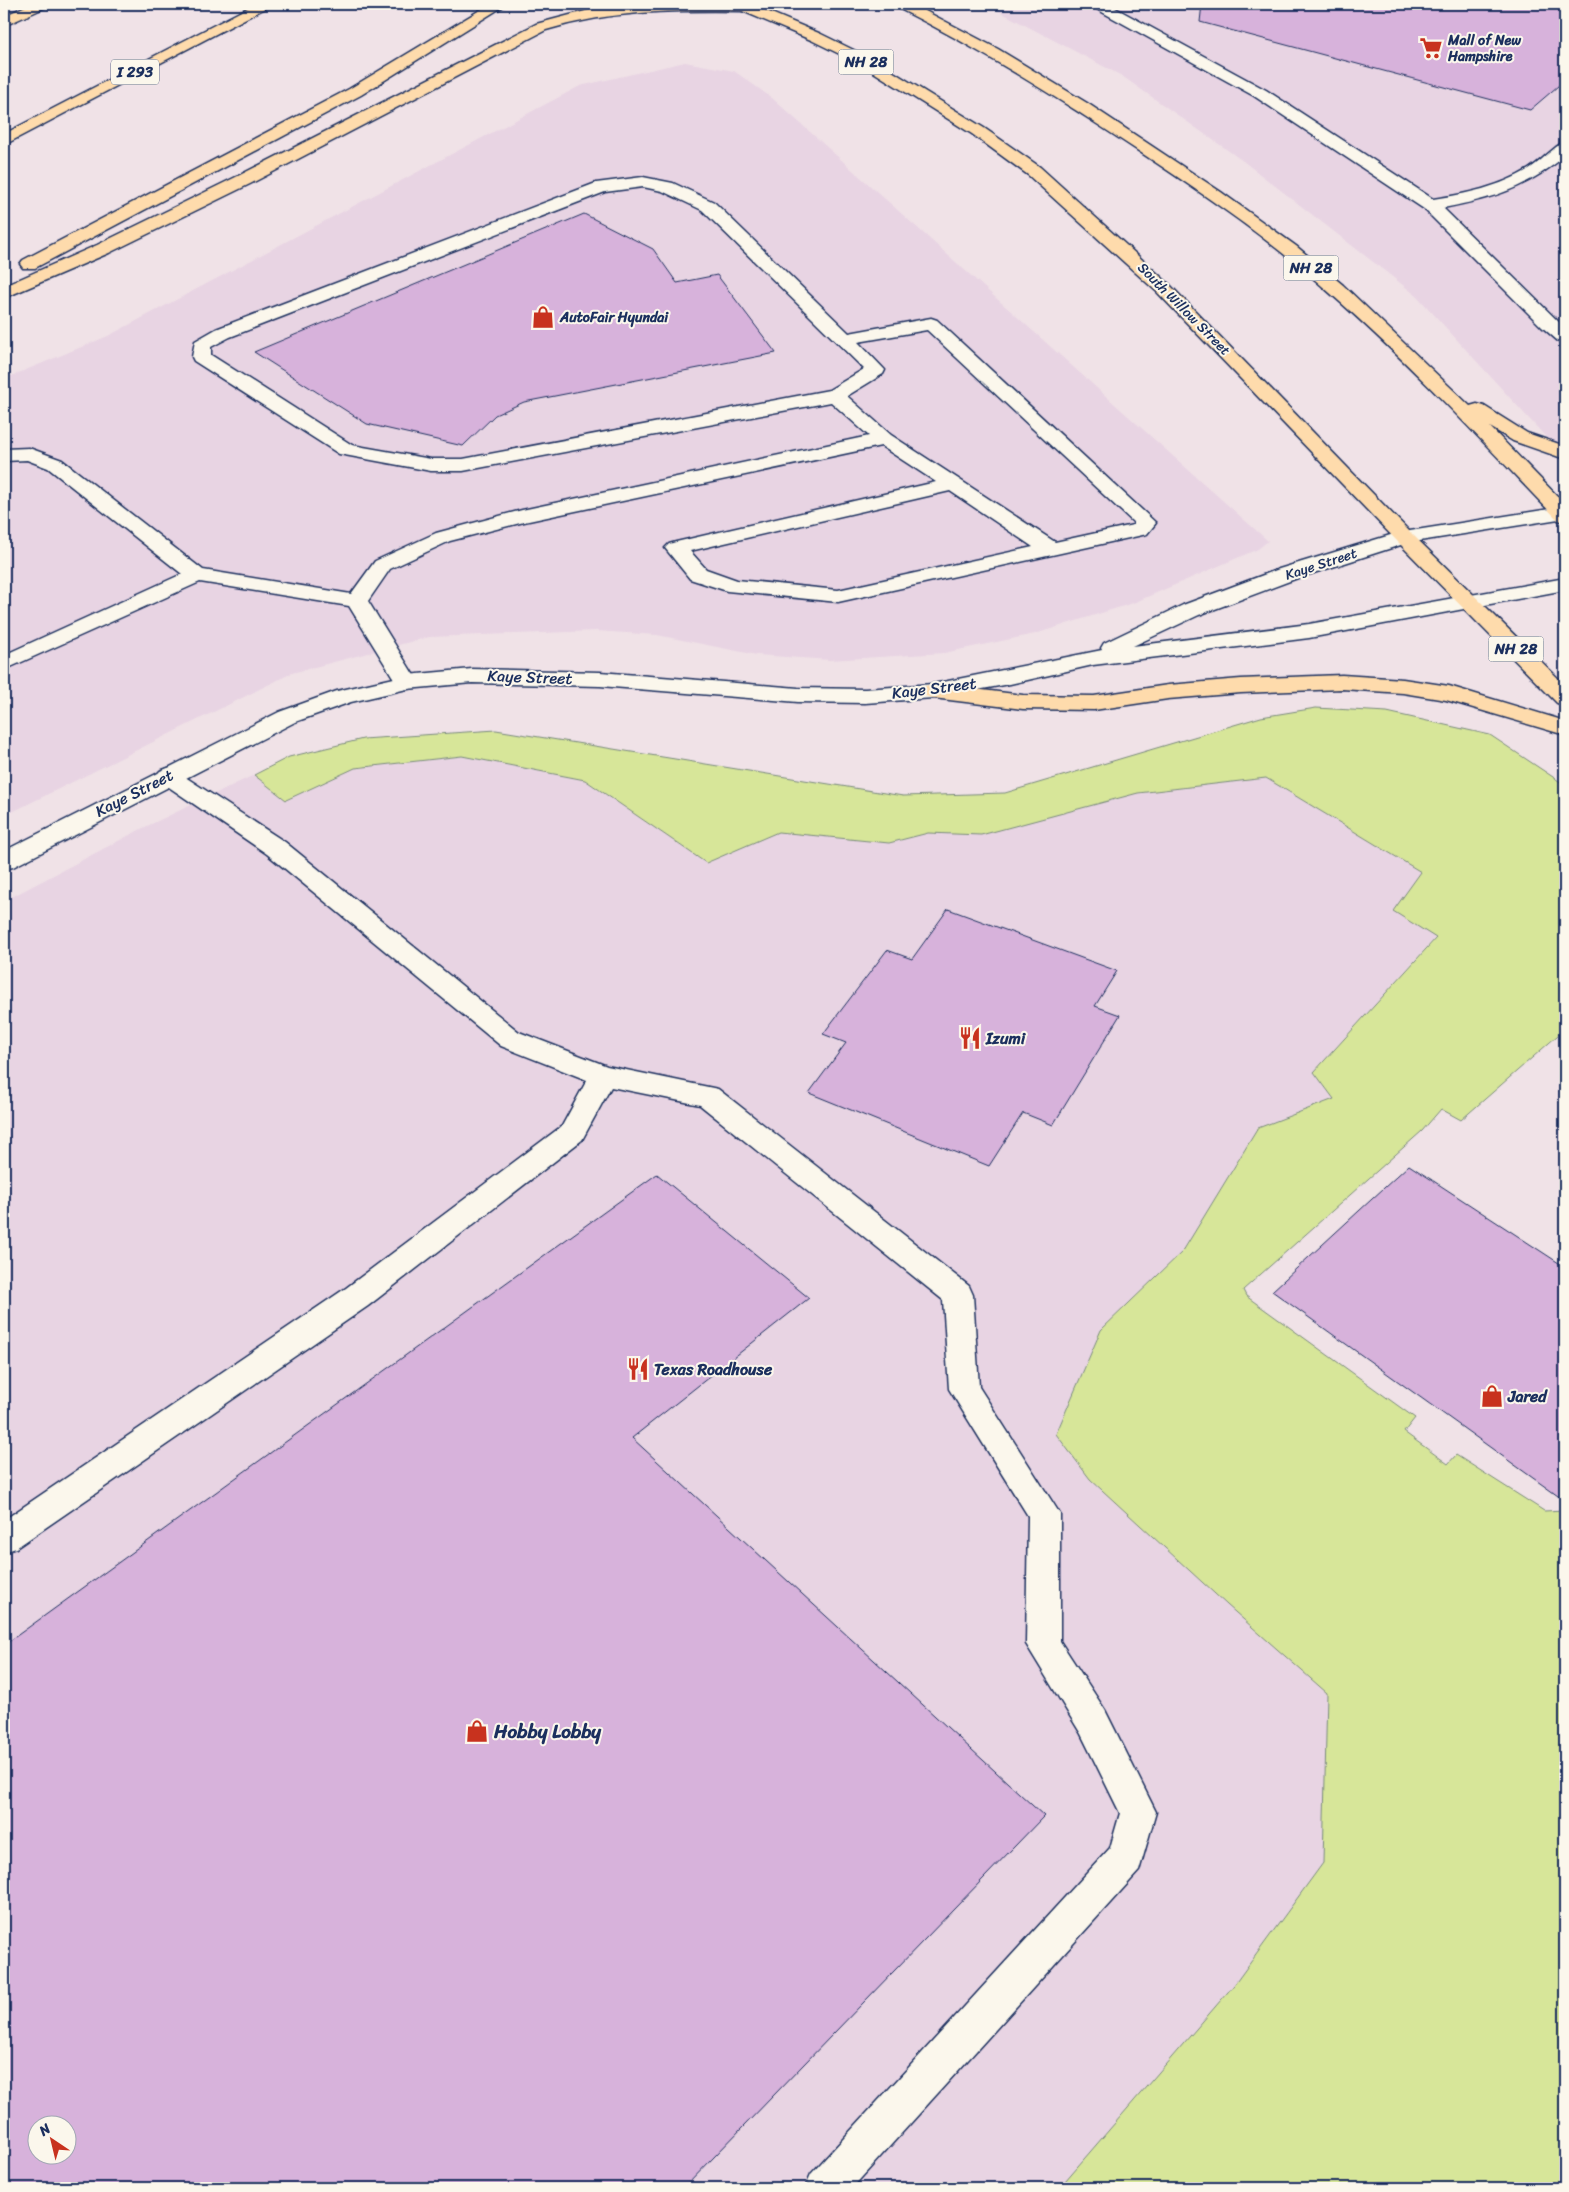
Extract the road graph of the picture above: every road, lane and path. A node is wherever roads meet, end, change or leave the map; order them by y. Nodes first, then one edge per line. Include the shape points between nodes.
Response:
1 (42, 4) edge
2 (266, 4) edge
3 (500, 4) edge
4 (901, 4) edge
5 (1098, 4) edge
6 (742, 5) edge
7 (4, 22) edge
8 (4, 140) edge
9 (1565, 148) edge
10 (1430, 205) junction
11 (4, 279) edge
12 (4, 294) edge
13 (1565, 337) edge
14 (846, 339) junction
15 (1445, 390) junction
16 (835, 395) junction
17 (884, 439) junction
18 (1565, 453) edge
19 (4, 456) edge
20 (953, 484) junction
21 (1564, 514) edge
22 (1404, 537) junction
23 (1052, 550) junction
24 (197, 575) junction
25 (1565, 584) edge
26 (1468, 600) junction
27 (357, 601) junction
28 (1093, 658) junction
29 (4, 663) edge
30 (407, 682) junction
31 (934, 691) junction
32 (1565, 698) edge
33 (1565, 728) edge
34 (168, 776) junction
35 (4, 861) edge
36 (603, 1075) junction
37 (4, 1538) edge
38 (824, 2188) edge

1 - 7 main road
2 - 8 main road, I 293
3 - 11 main road via 355,92
4 - 15 main road, NH 28 via 982,46 1069,98 1218,198 1336,288
5 - 10 street via 1260,93
6 - 12 main road via 655,4 627,7 570,17 540,27 244,180
6 - 22 main road, South Willow Street / NH 28 via 869,64 978,131 1034,171 1163,288
9 - 10 street via 1530,175 1508,187 1476,197
10 - 13 street
14 - 16 street via 876,370
14 - 16 street via 708,206 667,187 643,182 602,187 224,333 202,345 201,358 346,450 431,465 463,466
14 - 23 street via 931,324 1146,523 1140,530
15 - 18 main road via 1520,437
15 - 21 main road, NH 28
16 - 17 street
17 - 20 street
17 - 27 street via 522,516 443,537 382,565
19 - 24 street via 29,454 55,464
20 - 23 street
20 - 23 street via 676,548 698,574 735,586 838,596
21 - 22 street, Kaye Street
22 - 26 main road, South Willow Street / NH 28
22 - 28 street, Kaye Street via 1286,574 1191,610
24 - 27 street
24 - 29 street
25 - 26 street, Kaye Street
26 - 28 street, Kaye Street via 1309,631
26 - 32 main road, South Willow Street / NH 28
27 - 30 street
28 - 31 street, Kaye Street via 1010,678
30 - 31 street, Kaye Street via 472,676 600,679 798,695 865,696
30 - 34 street, Kaye Street via 345,696 287,716
31 - 33 main road via 1023,702 1094,703 1168,692 1342,682 1449,693
34 - 35 street, Kaye Street
34 - 36 street via 276,848 510,1039
36 - 37 street via 572,1133 357,1297
36 - 38 street via 708,1096 958,1295 964,1389 1044,1514 1043,1644 1094,1722 1138,1812 1126,1858

